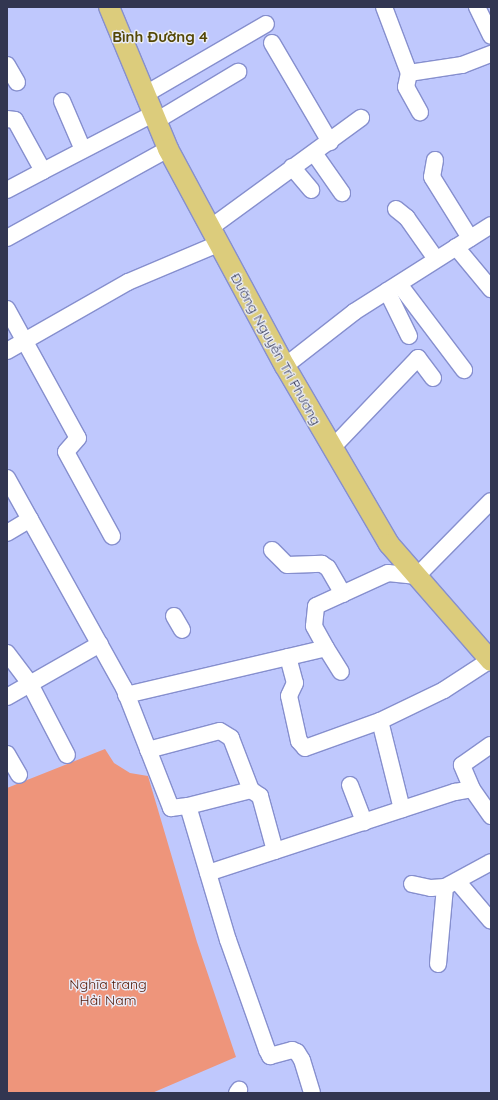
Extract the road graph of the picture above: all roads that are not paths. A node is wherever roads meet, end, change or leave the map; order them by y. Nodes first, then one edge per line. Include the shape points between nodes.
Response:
1 (109, 7) edge
2 (384, 7) edge
3 (477, 7) edge
4 (266, 24) dead end
5 (491, 36) edge
6 (272, 43) dead end
7 (491, 54) edge
8 (7, 65) edge
9 (238, 72) dead end
10 (409, 73) junction
11 (17, 82) dead end
12 (144, 95) junction
13 (62, 101) dead end
14 (420, 112) dead end
15 (155, 118) junction
16 (361, 118) dead end
17 (7, 119) edge
18 (330, 142) junction
19 (168, 149) junction
20 (83, 150) junction
21 (314, 153) junction
22 (435, 160) dead end
23 (292, 167) junction
24 (43, 171) junction
25 (7, 190) edge
26 (311, 190) dead end
27 (342, 193) dead end
28 (396, 208) dead end
29 (491, 225) edge
30 (214, 236) junction
31 (7, 238) edge
32 (470, 238) junction
33 (456, 247) junction
34 (436, 259) junction
35 (393, 288) junction
36 (491, 289) edge
37 (7, 309) edge
38 (409, 336) dead end
39 (24, 342) junction
40 (7, 351) edge
41 (284, 366) junction
42 (464, 370) dead end
43 (433, 378) dead end
44 (332, 447) junction
45 (7, 478) edge
46 (491, 500) edge
47 (30, 519) junction
48 (7, 533) edge
49 (112, 536) dead end
50 (272, 550) dead end
51 (417, 576) junction
52 (343, 594) junction
53 (174, 616) dead end
54 (182, 630) dead end
55 (100, 644) junction
56 (326, 648) junction
57 (7, 653) edge
58 (489, 654) edge
59 (288, 657) junction
60 (341, 672) dead end
61 (30, 684) junction
62 (126, 695) junction
63 (7, 697) edge
64 (380, 721) junction
65 (491, 745) edge
66 (148, 750) junction
67 (7, 754) edge
68 (67, 755) dead end
69 (19, 775) dead end
70 (350, 785) dead end
71 (472, 789) junction
72 (251, 790) junction
73 (188, 806) junction
74 (402, 809) junction
75 (491, 816) edge
76 (364, 822) junction
77 (275, 851) junction
78 (491, 862) edge
79 (208, 873) junction
80 (412, 884) dead end
81 (451, 884) junction
82 (491, 921) edge
83 (438, 964) dead end
84 (312, 1093) edge

1 - 12 main road, Đường Nguyễn Tri Phương
2 - 10 street
3 - 5 street
4 - 12 street
6 - 18 street
7 - 10 street via 462,65
8 - 11 street
9 - 15 street
10 - 14 street via 406,87
12 - 15 main road, Đường Nguyễn Tri Phương
13 - 20 street
15 - 19 main road, Đường Nguyễn Tri Phương
15 - 20 street
16 - 18 street
17 - 24 street via 15,120
18 - 21 street
19 - 30 main road, Đường Nguyễn Tri Phương
19 - 31 street
20 - 24 street
21 - 23 street
21 - 27 street
22 - 32 street via 432,177
23 - 26 street
23 - 30 street
24 - 25 street
28 - 34 street via 407,218
29 - 32 street
30 - 39 street
30 - 41 main road, Đường Nguyễn Tri Phương
32 - 33 street
33 - 34 street
33 - 36 street
34 - 35 street
35 - 38 street
35 - 41 street via 354,312
35 - 42 street
37 - 39 street
39 - 40 street
39 - 49 street via 78,438 66,452
41 - 44 main road, Đường Nguyễn Tri Phương
43 - 44 street via 418,358
44 - 51 main road, Đường Nguyễn Tri Phương via 390,544
45 - 47 street
46 - 51 street
47 - 48 street
47 - 55 street
50 - 52 street via 287,565 322,564 328,568
51 - 52 street via 388,573
51 - 58 main road, Đường Nguyễn Tri Phương
52 - 56 street via 316,606 314,626
53 - 54 street
55 - 61 street
55 - 62 street
56 - 59 street
56 - 60 street
57 - 61 street
58 - 64 street via 444,690
59 - 62 street
59 - 64 street via 295,683 289,696 301,746 310,748
61 - 63 street
61 - 68 street
62 - 66 street
64 - 74 street
65 - 71 street via 462,765
66 - 72 street via 220,731 231,738
66 - 73 street via 171,808
67 - 69 street
70 - 76 street
71 - 74 street
71 - 75 street
72 - 73 street
72 - 77 street via 260,796
73 - 79 street
74 - 76 street
76 - 77 street
77 - 79 street
78 - 81 street
79 - 84 street via 228,940 267,1050 270,1056 292,1050 297,1052
80 - 81 street via 431,888
81 - 82 street
81 - 83 street

